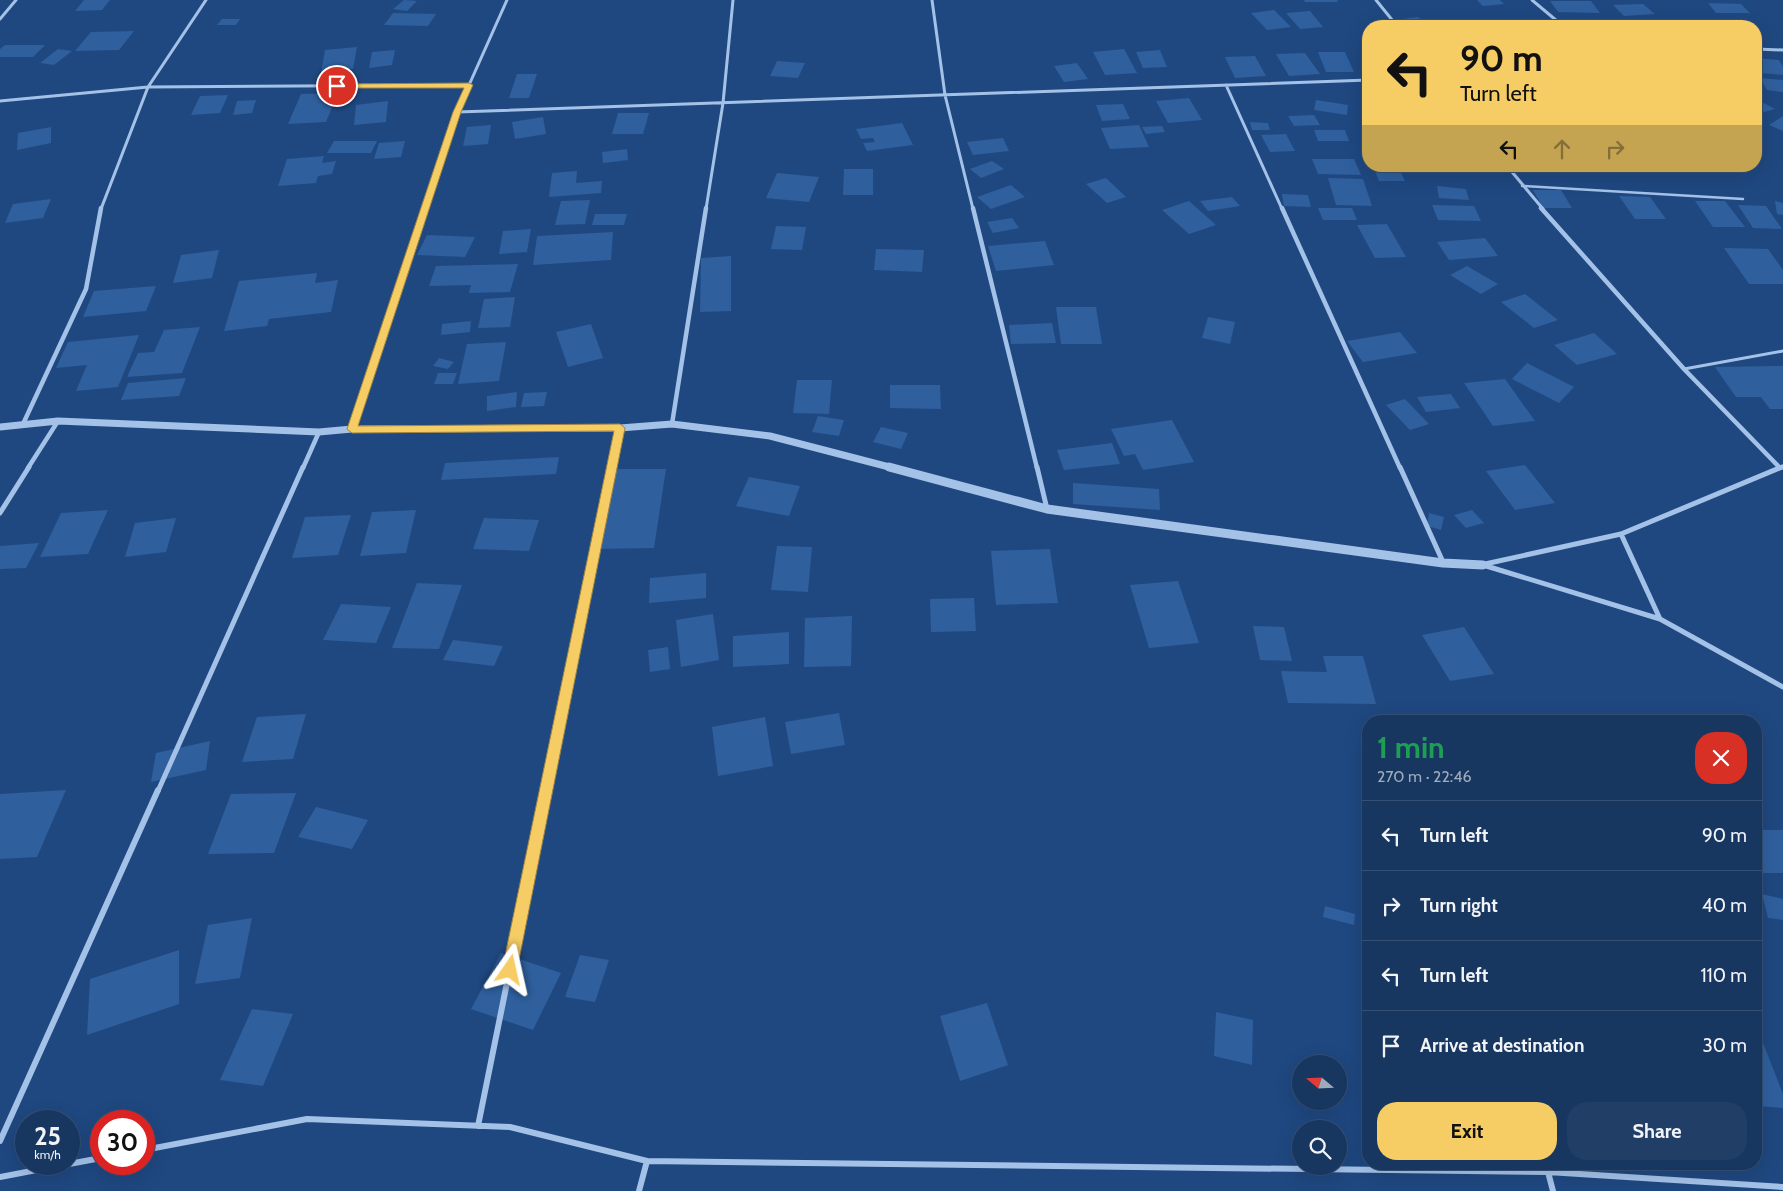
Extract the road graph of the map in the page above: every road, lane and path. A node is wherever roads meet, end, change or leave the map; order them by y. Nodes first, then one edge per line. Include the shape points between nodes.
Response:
1 (16, 0) edge
2 (206, 0) edge
3 (507, 0) edge
4 (733, 0) edge
5 (932, 0) edge
6 (1376, 0) edge
7 (1532, 0) edge
8 (0, 19) edge
9 (1392, 20) edge
10 (1556, 20) edge
11 (1762, 49) edge
12 (1783, 50) edge
13 (1362, 80) edge
14 (469, 85) junction
15 (1226, 85) junction
16 (148, 87) junction
17 (945, 95) junction
18 (0, 101) edge
19 (723, 103) junction
20 (457, 112) junction
21 (1512, 172) edge
22 (1522, 186) junction
23 (1743, 199) dead end
24 (1783, 351) edge
25 (1684, 369) junction
26 (58, 421) junction
27 (22, 424) junction
28 (672, 424) junction
29 (0, 427) edge
30 (620, 428) junction
31 (352, 429) junction
32 (319, 432) junction
33 (1782, 468) edge
34 (1047, 509) junction
35 (0, 513) edge
36 (1622, 534) junction
37 (1443, 562) junction
38 (1483, 565) junction
39 (1660, 620) junction
40 (1783, 687) edge
41 (478, 1126) junction
42 (0, 1141) edge
43 (155, 1148) edge
44 (647, 1161) junction
45 (1362, 1170) edge
46 (1384, 1170) edge
47 (1548, 1172) junction
48 (15, 1173) edge
49 (0, 1176) edge
50 (1783, 1187) edge
51 (639, 1191) edge
52 (1553, 1191) edge

1 - 8 street
2 - 16 street
3 - 14 street
4 - 19 street
5 - 17 street
6 - 9 street
7 - 10 street
11 - 12 street
13 - 15 street
14 - 16 street
14 - 20 street
15 - 17 street
15 - 37 street
16 - 18 street
16 - 27 street via 98,216 86,289
17 - 19 street
17 - 34 street
19 - 20 street
19 - 28 street
20 - 31 street
21 - 22 street
22 - 23 lane
22 - 25 street
24 - 25 lane
25 - 33 street
26 - 27 street
26 - 32 street
26 - 35 street
27 - 29 street
28 - 30 street
28 - 34 street via 770,436
30 - 31 street
30 - 41 street
31 - 32 street
32 - 42 street
33 - 36 street
34 - 37 street
36 - 38 street
36 - 39 street
37 - 38 street
38 - 39 street
39 - 40 street
41 - 43 street via 307,1119
41 - 44 street via 510,1127
44 - 45 street
44 - 51 street
46 - 47 street
47 - 50 street
47 - 52 street
48 - 49 street

